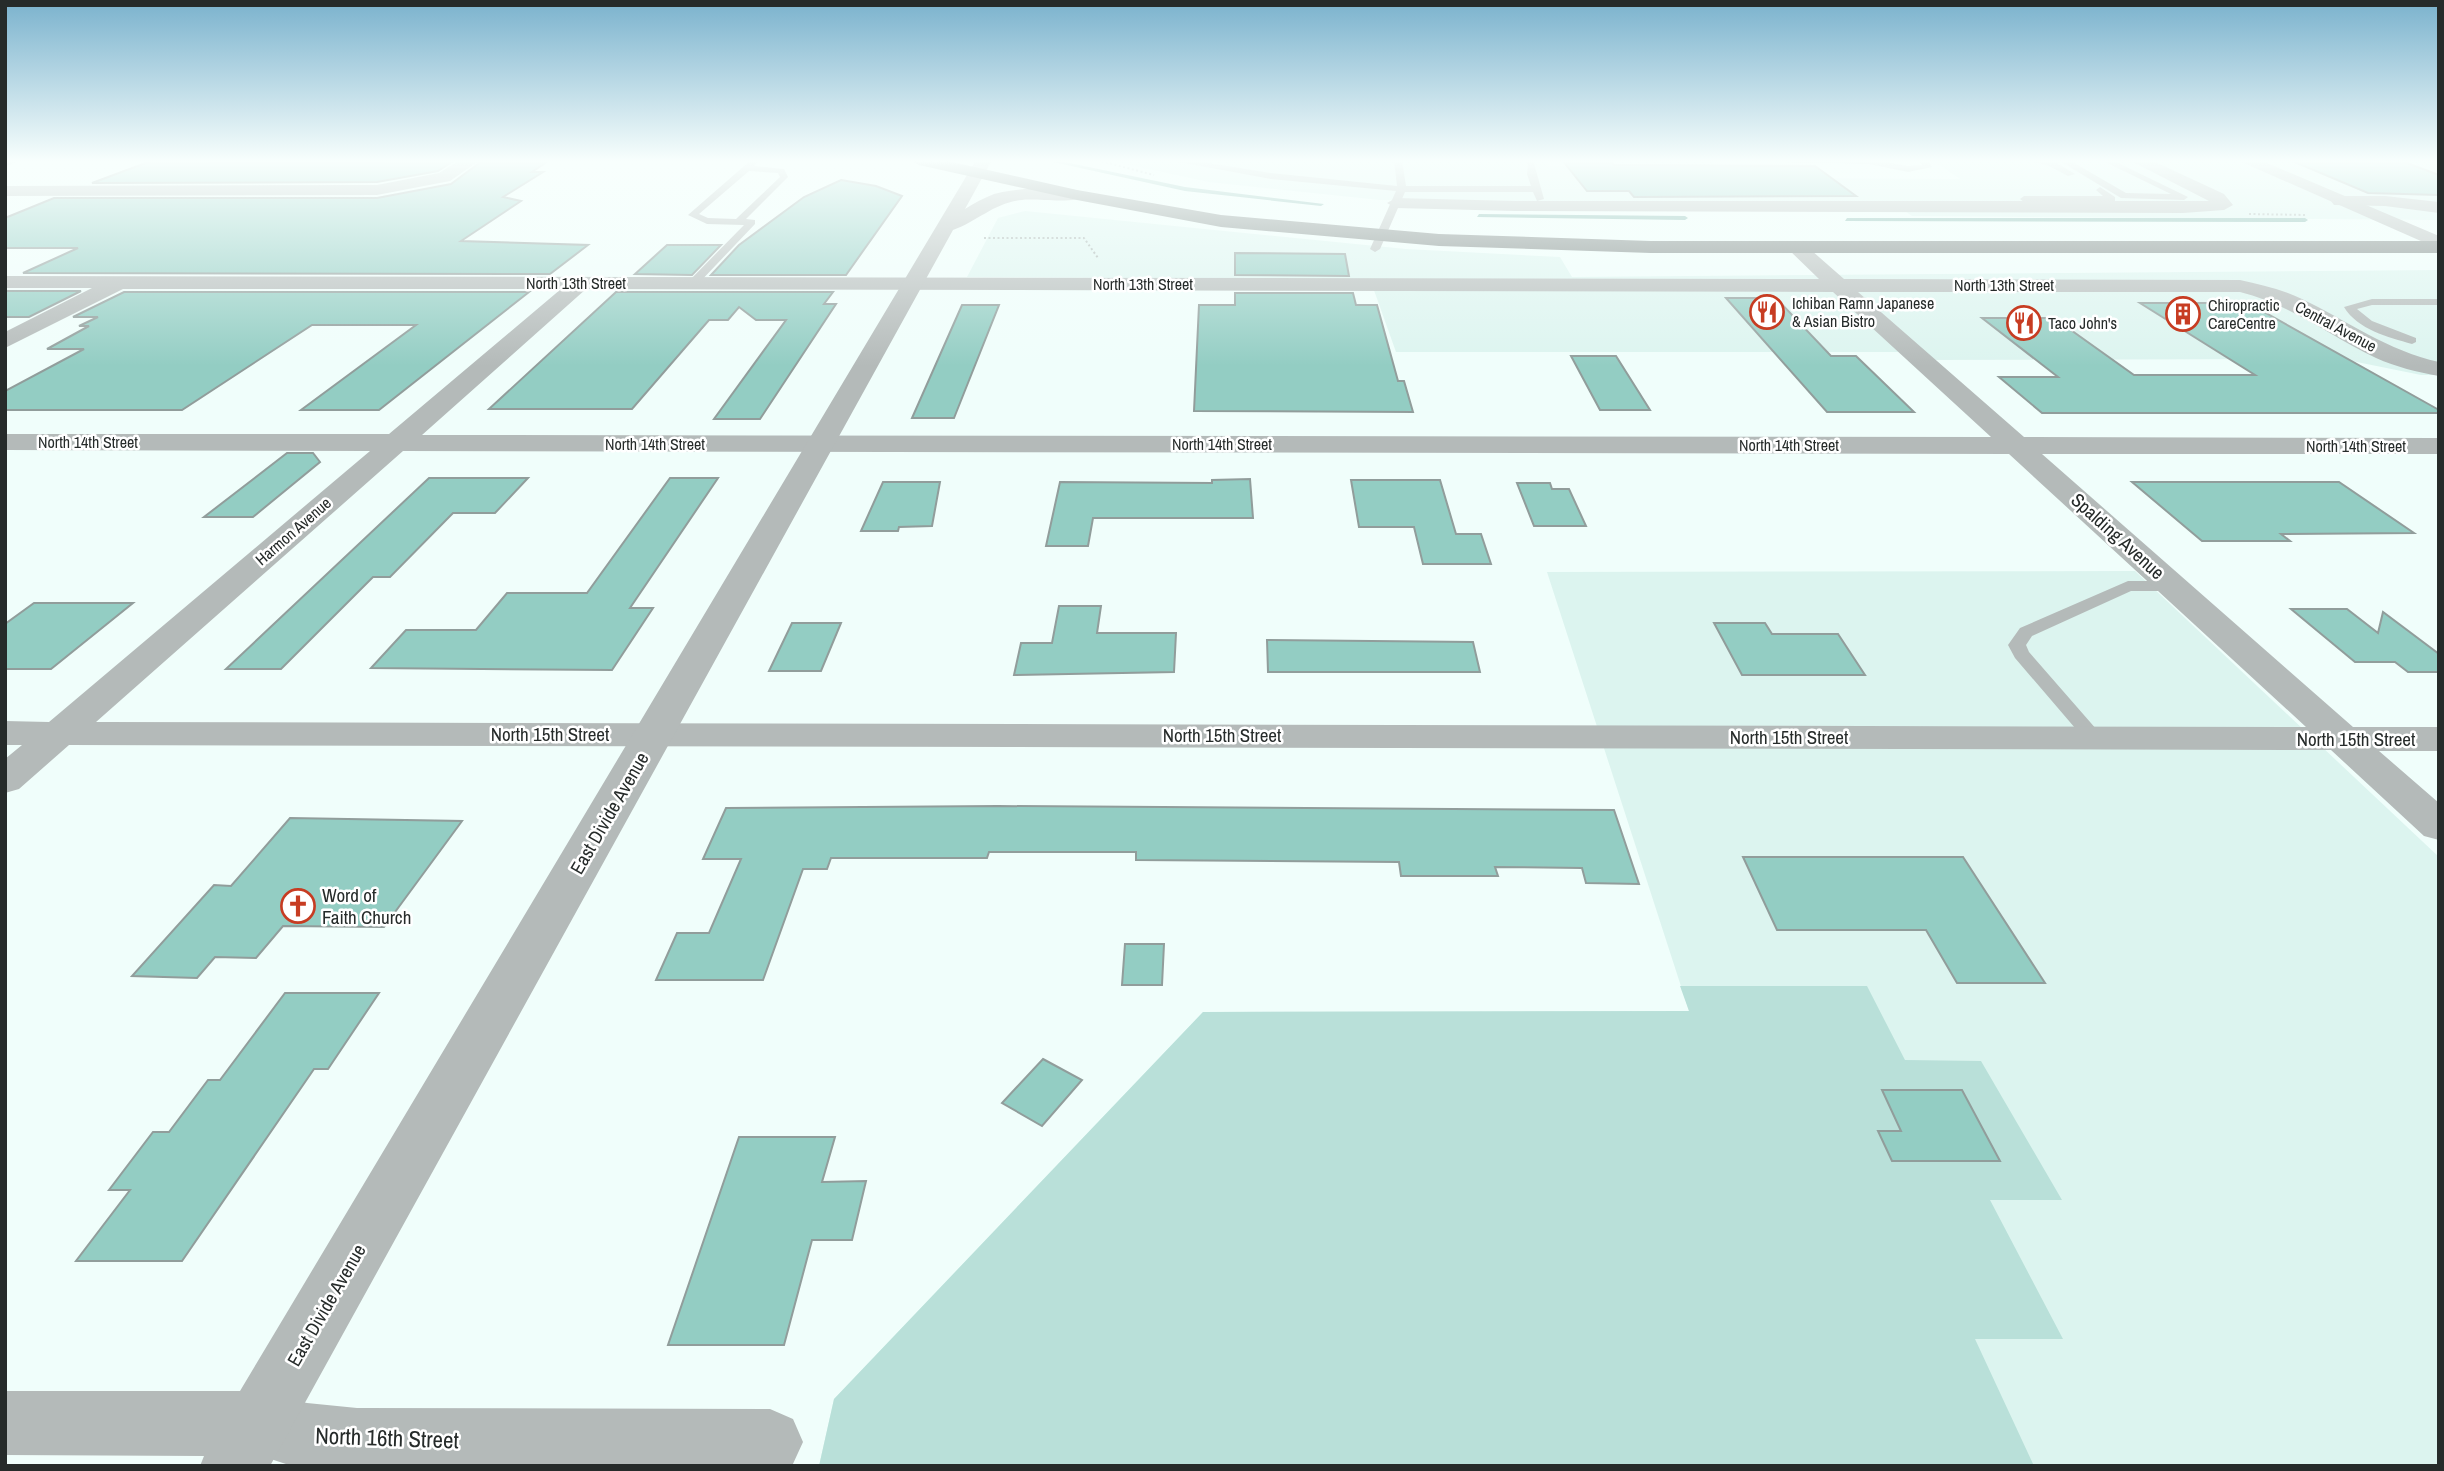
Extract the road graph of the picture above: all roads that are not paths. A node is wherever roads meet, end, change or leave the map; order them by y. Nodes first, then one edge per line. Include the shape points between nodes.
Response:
1 (747, 229) edge
2 (965, 229) edge
3 (966, 229) edge
4 (1462, 229) edge
5 (1557, 229) edge
6 (1776, 229) edge
7 (2409, 229) edge
8 (965, 232) junction
9 (1781, 233) junction
10 (2432, 238) edge
11 (5, 282) edge
12 (122, 282) junction
13 (581, 283) junction
14 (693, 283) junction
15 (914, 283) junction
16 (1840, 285) junction
17 (2279, 296) joint
18 (2439, 302) edge
19 (2412, 340) dead end
20 (5, 341) edge
21 (2439, 369) edge
22 (5, 442) edge
23 (396, 443) junction
24 (822, 444) junction
25 (2017, 445) junction
26 (2439, 446) edge
27 (2172, 586) junction
28 (5, 733) edge
29 (60, 733) junction
30 (654, 734) junction
31 (2094, 738) junction
32 (2342, 738) junction
33 (2439, 739) edge
34 (5, 780) edge
35 (2439, 826) edge
36 (5, 1423) edge
37 (770, 1442) dead end
38 (245, 1445) edge

1 - 14 lane
2 - 8 street
3 - 8 street, East Divide Avenue
4 - 9 main road via 1585,245 1625,238 1766,238
5 - 9 main road
6 - 9 street, Spalding Avenue
7 - 10 street
8 - 15 street, East Divide Avenue
9 - 10 main road via 2178,247 2276,240
9 - 10 main road via 1791,241 1946,237 1968,230
9 - 16 street, Spalding Avenue
11 - 12 street, North 13th Street
12 - 13 street, North 13th Street
12 - 20 street
13 - 14 street, North 13th Street
13 - 23 street, Harmon Avenue
14 - 15 street, North 13th Street
15 - 16 street, North 13th Street
15 - 24 street, East Divide Avenue
16 - 17 street, North 13th Street via 2229,285
16 - 25 street, Spalding Avenue
17 - 21 street, Central Avenue via 2392,356
18 - 19 lane via 2372,302 2350,307 2370,324
22 - 23 street, North 14th Street
23 - 24 street, North 14th Street
23 - 29 street, Harmon Avenue
24 - 25 street, North 14th Street
24 - 30 street, East Divide Avenue
25 - 26 street, North 14th Street
25 - 27 street, Spalding Avenue
27 - 31 lane via 2128,586 2020,637 2021,654
27 - 32 street, Spalding Avenue
28 - 29 street, North 15th Street
29 - 30 street, North 15th Street
29 - 34 street, Harmon Avenue
30 - 31 street, North 15th Street
30 - 38 street, East Divide Avenue
31 - 32 street, North 15th Street
32 - 33 street, North 15th Street
32 - 35 street, Spalding Avenue
36 - 38 street, North 16th Street
37 - 38 street, North 16th Street via 357,1441 285,1433

